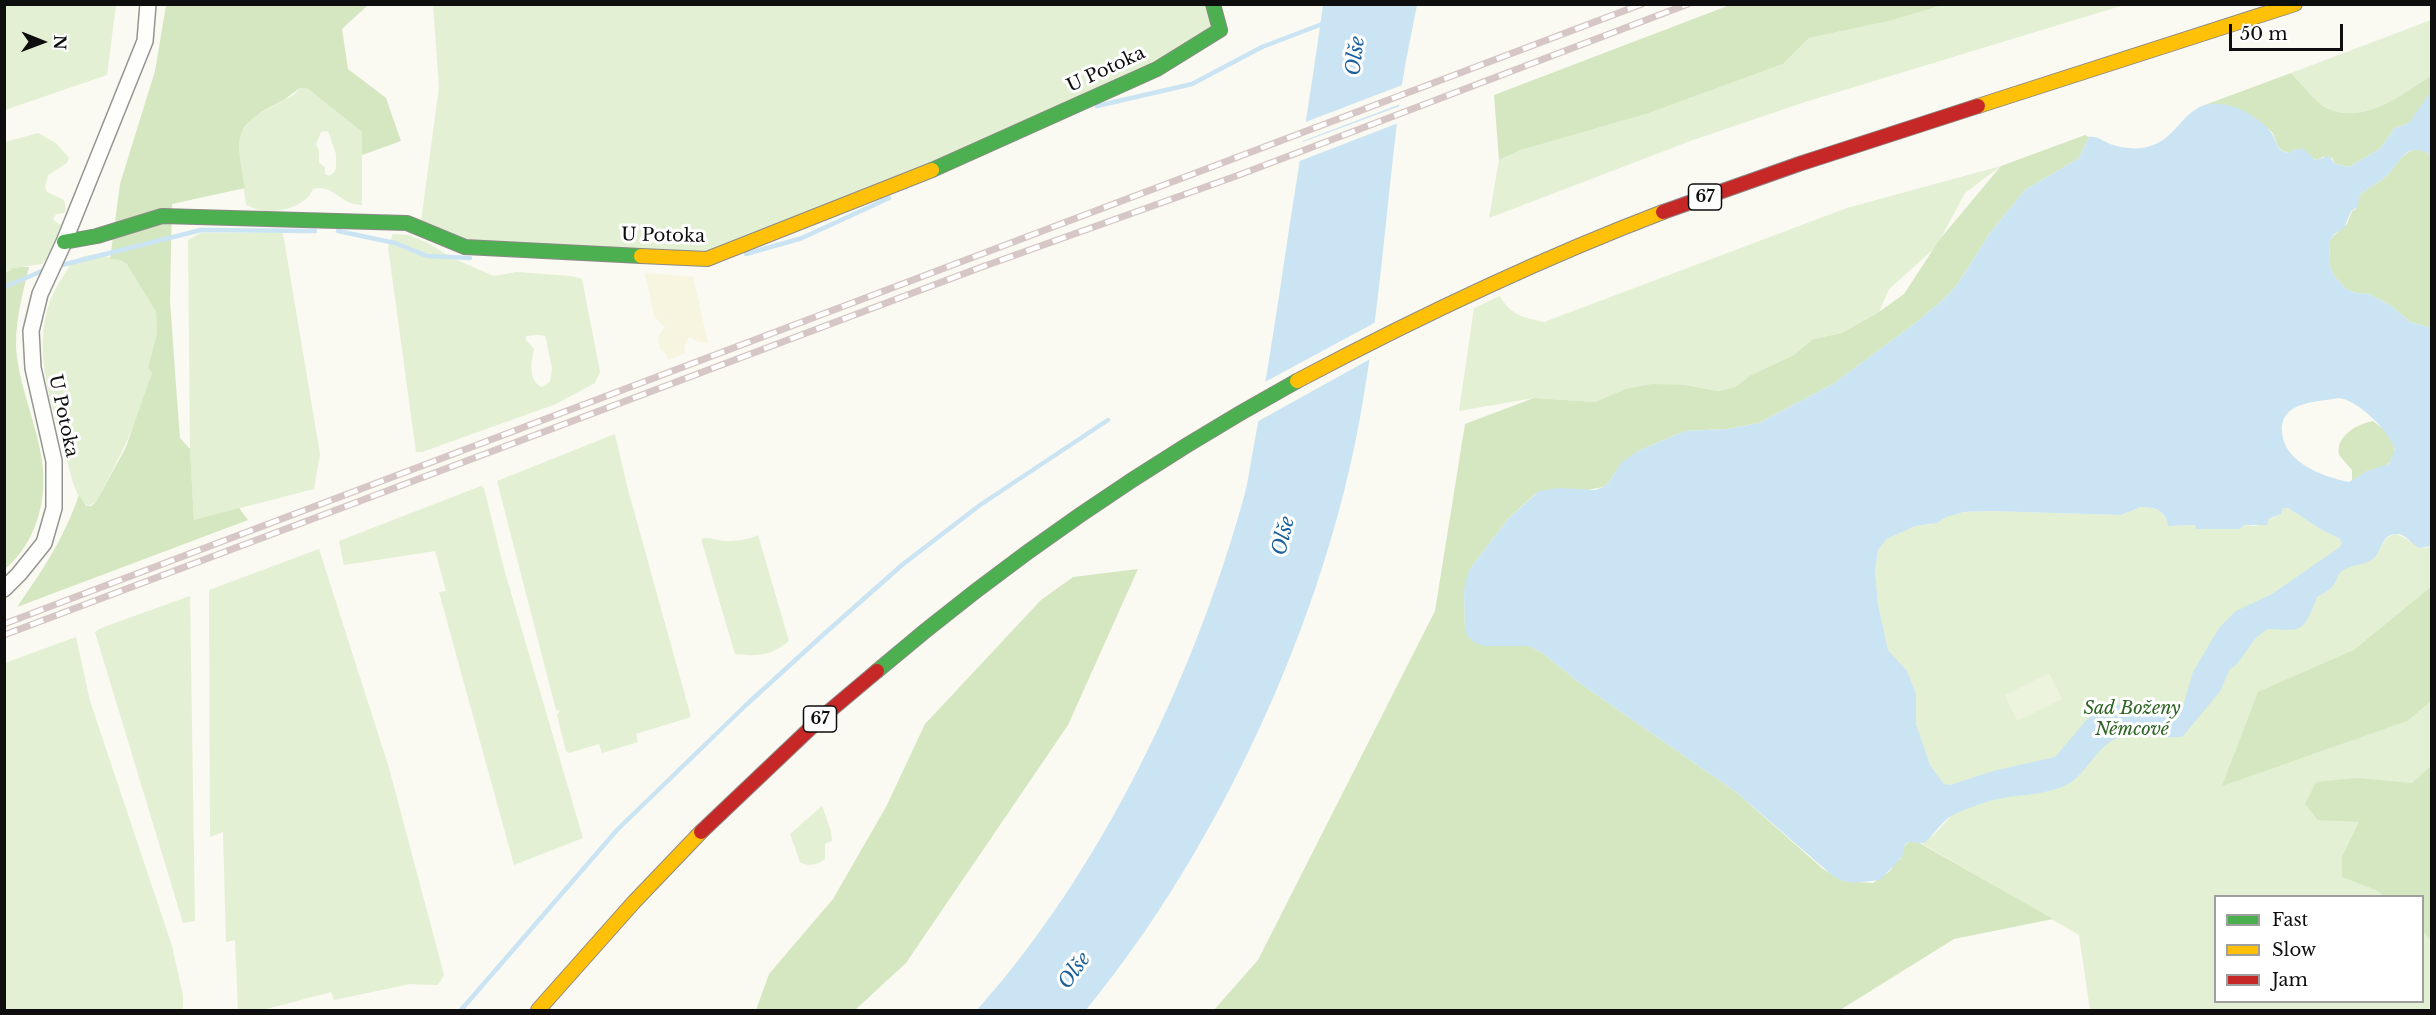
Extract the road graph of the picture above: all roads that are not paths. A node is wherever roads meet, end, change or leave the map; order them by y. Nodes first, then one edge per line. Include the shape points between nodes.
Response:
1 (148, 4) edge
2 (1213, 4) edge
3 (2295, 4) edge
4 (2281, 7) edge
5 (64, 242) junction
6 (4, 589) edge
7 (538, 1011) edge

1 - 5 street, U Potoka via 145,41
2 - 5 main road, U Potoka via 1220,30 1157,69 939,167 707,259 465,247 406,224 162,216
3 - 4 main road, 67
4 - 7 main road, 67 via 1834,151 1624,227 1401,327 1252,406 1034,547 827,712 690,843
5 - 6 street, U Potoka via 40,294 31,331 33,368 54,461 54,508 44,543

